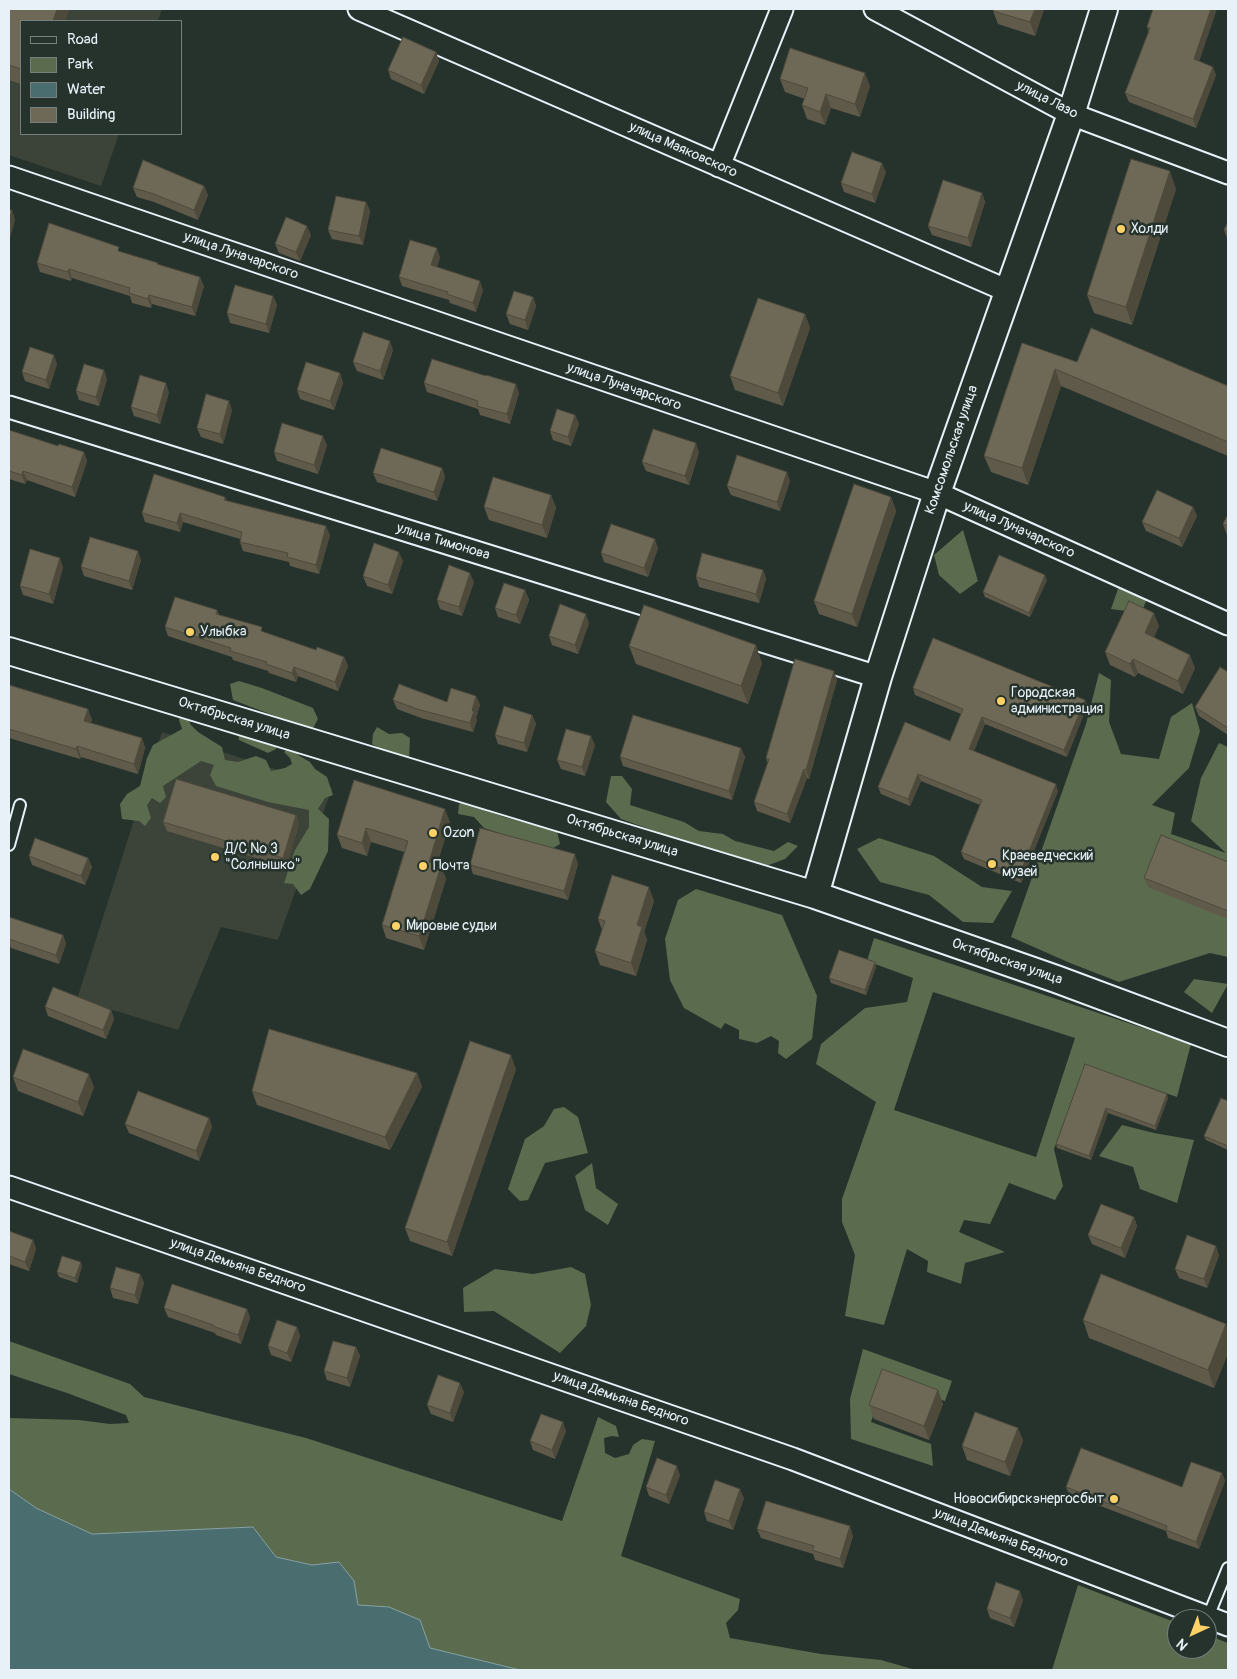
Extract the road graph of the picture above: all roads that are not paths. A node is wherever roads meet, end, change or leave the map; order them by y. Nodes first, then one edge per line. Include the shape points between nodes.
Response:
1 (359, 9) edge
2 (782, 9) edge
3 (875, 9) edge
4 (1104, 9) edge
5 (1071, 114) junction
6 (719, 166) junction
7 (1228, 173) edge
8 (9, 178) edge
9 (1008, 291) junction
10 (9, 407) edge
11 (937, 493) junction
12 (1228, 624) edge
13 (9, 650) edge
14 (878, 677) junction
15 (20, 805) dead end
16 (9, 846) edge
17 (814, 895) junction
18 (1228, 1043) edge
19 (9, 1187) edge
20 (1228, 1568) edge
21 (1187, 1609) edge
22 (1211, 1609) edge

1 - 6 street, улица Маяковского
2 - 6 street
3 - 5 street, улица Лазо
4 - 5 street, Комсомольская улица
5 - 7 street, улица Лазо
5 - 9 street, Комсомольская улица
6 - 9 street, улица Маяковского
8 - 11 street, улица Луначарского
9 - 11 street, Комсомольская улица
10 - 14 street, улица Тимонова
11 - 12 street, улица Луначарского
11 - 14 street, Комсомольская улица
13 - 17 street, Октябрьская улица
14 - 17 street, Комсомольская улица
15 - 16 lane
17 - 18 street, Октябрьская улица via 1056,978
19 - 21 street, улица Демьяна Бедного via 793,1459
20 - 22 lane

